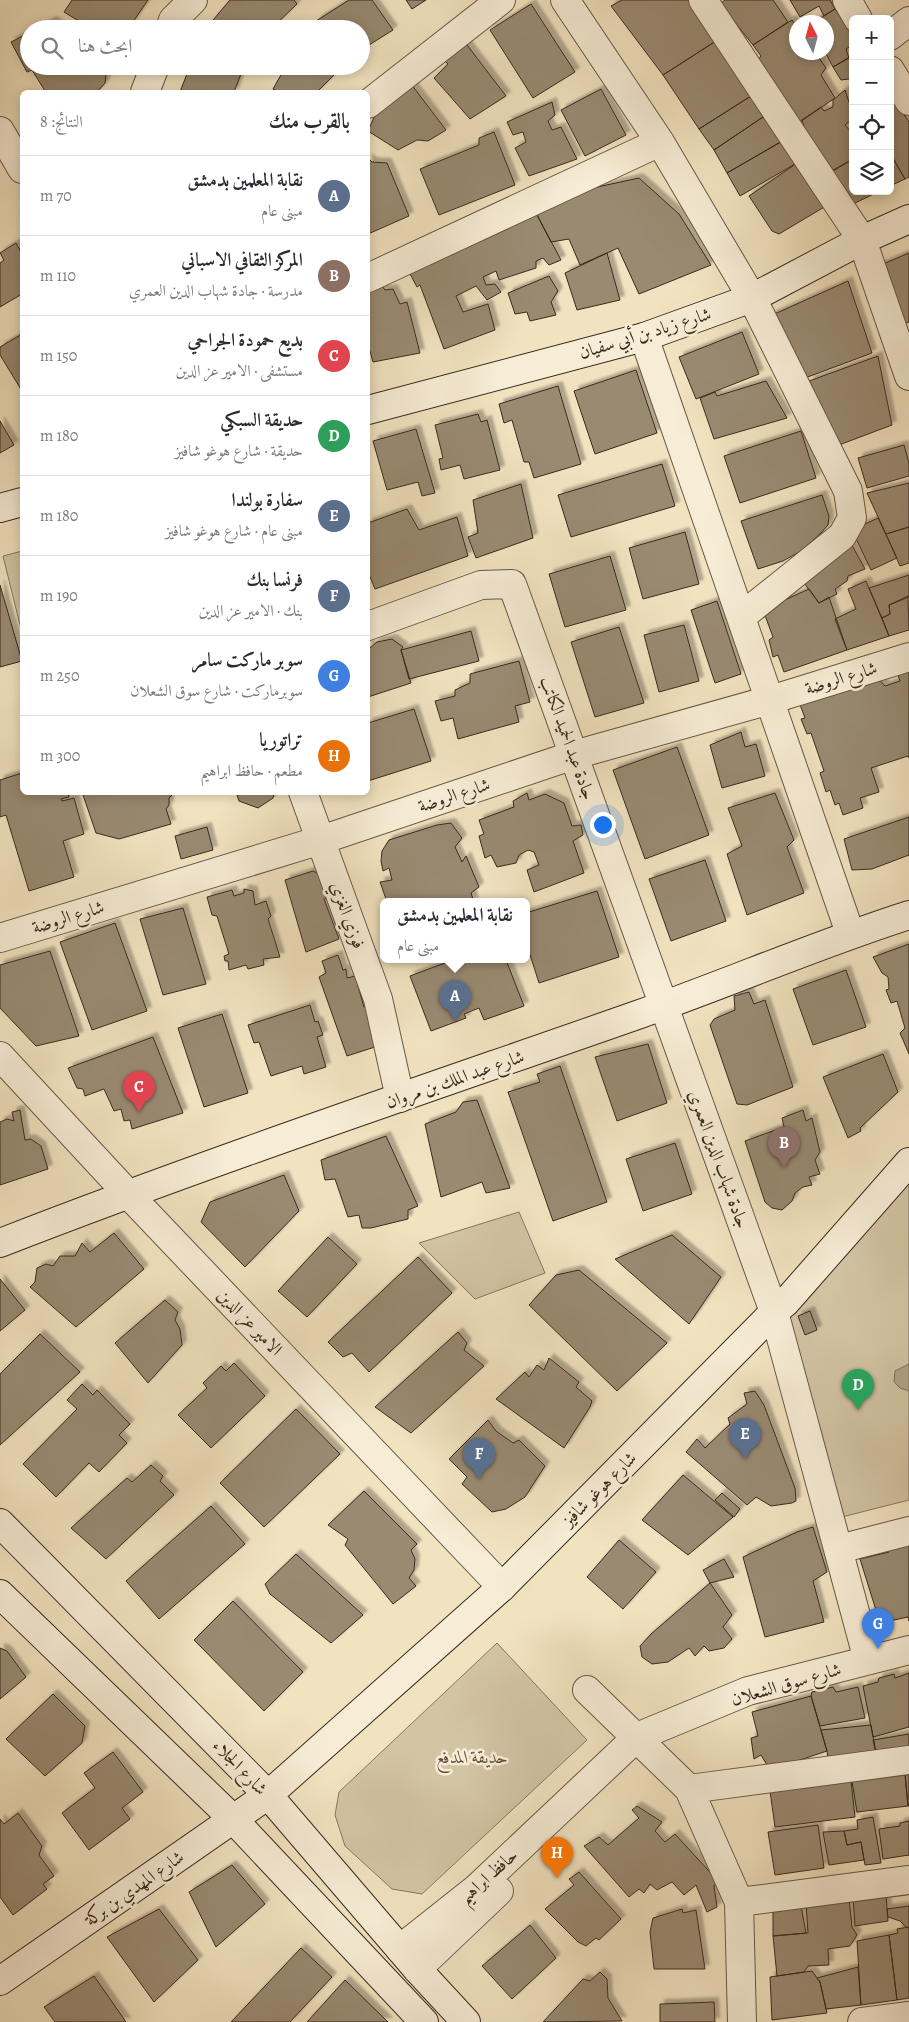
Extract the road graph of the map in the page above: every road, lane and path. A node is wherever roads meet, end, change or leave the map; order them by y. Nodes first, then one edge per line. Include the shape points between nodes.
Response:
1 (193, 0) edge
2 (501, 0) edge
3 (565, 0) edge
4 (703, 0) edge
5 (847, 0) edge
6 (856, 15) edge
7 (174, 20) edge
8 (909, 21) edge
9 (894, 33) edge
10 (152, 75) edge
11 (894, 76) edge
12 (146, 90) edge
13 (909, 100) edge
14 (370, 102) edge
15 (0, 131) edge
16 (660, 142) junction
17 (20, 166) edge
18 (909, 219) edge
19 (862, 240) junction
20 (370, 277) edge
21 (752, 298) junction
22 (644, 337) junction
23 (909, 376) edge
24 (370, 409) edge
25 (20, 503) edge
26 (0, 508) edge
27 (741, 617) junction
28 (370, 625) edge
29 (909, 657) edge
30 (770, 700) junction
31 (574, 755) junction
32 (304, 795) edge
33 (321, 840) junction
34 (909, 915) edge
35 (850, 933) junction
36 (0, 938) edge
37 (664, 1006) junction
38 (0, 1056) edge
39 (400, 1098) junction
40 (909, 1162) edge
41 (128, 1194) junction
42 (0, 1243) edge
43 (774, 1312) junction
44 (0, 1524) edge
45 (909, 1531) edge
46 (839, 1549) junction
47 (502, 1587) junction
48 (0, 1594) edge
49 (909, 1650) edge
50 (868, 1660) junction
51 (587, 1690) dead end
52 (643, 1744) junction
53 (909, 1760) edge
54 (689, 1790) junction
55 (268, 1795) junction
56 (232, 1819) junction
57 (909, 1880) edge
58 (739, 1902) junction
59 (408, 1959) junction
60 (0, 1981) edge
61 (909, 2016) edge
62 (424, 2022) edge
63 (466, 2022) edge
64 (742, 2022) edge
65 (862, 2022) edge

1 - 7 street
2 - 14 street
3 - 16 street
4 - 19 street
5 - 6 street
8 - 9 street
10 - 12 street
11 - 13 street
15 - 17 street
16 - 20 street
16 - 21 street
18 - 19 street, شارع زياد بن أبي سفيان
19 - 21 street, شارع زياد بن أبي سفيان
19 - 23 street
21 - 22 street, شارع زياد بن أبي سفيان
21 - 27 street via 848,491 852,518 842,536
22 - 24 street, شارع زياد بن أبي سفيان
22 - 27 street
25 - 26 street
27 - 30 street
28 - 31 street, جادة عبد الحميد الكاتب via 481,585 512,584
29 - 30 street, شارع الروضة
30 - 31 street, شارع الروضة
30 - 35 street
31 - 33 street, شارع الروضة
31 - 37 street, جادة عبد الحميد الكاتب
32 - 33 street, فوزي الغزي
33 - 36 street, شارع الروضة
33 - 39 street, فوزي الغزي via 378,999
34 - 35 street, شارع عبد الملك بن مروان
35 - 37 street, شارع عبد الملك بن مروان
37 - 39 street, شارع عبد الملك بن مروان
37 - 43 street, جادة شهاب الدين العمري
38 - 41 street, الامير عز الدين
39 - 41 street, شارع عبد الملك بن مروان
40 - 43 street, شارع هوغو شافيز via 785,1304
41 - 42 street, شارع عبد الملك بن مروان
41 - 47 street, الامير عز الدين
43 - 46 street, جادة شهاب الدين العمري
43 - 47 street, شارع هوغو شافيز
44 - 55 street, شارع الجلاء
45 - 46 street
46 - 50 street, جادة شهاب الدين العمري
47 - 55 street, شارع هوغو شافيز
48 - 56 street
49 - 50 street, شارع سوق الشعلان
50 - 52 street, شارع سوق الشعلان via 748,1691
51 - 52 street
52 - 54 street
52 - 59 street
53 - 54 street
54 - 58 street
55 - 56 street, شارع المهدي بن بركة
55 - 59 street, شارع الجلاء
56 - 60 street, شارع المهدي بن بركة
56 - 62 street
57 - 58 street
58 - 64 street
59 - 63 street, شارع الجلاء
61 - 65 street

